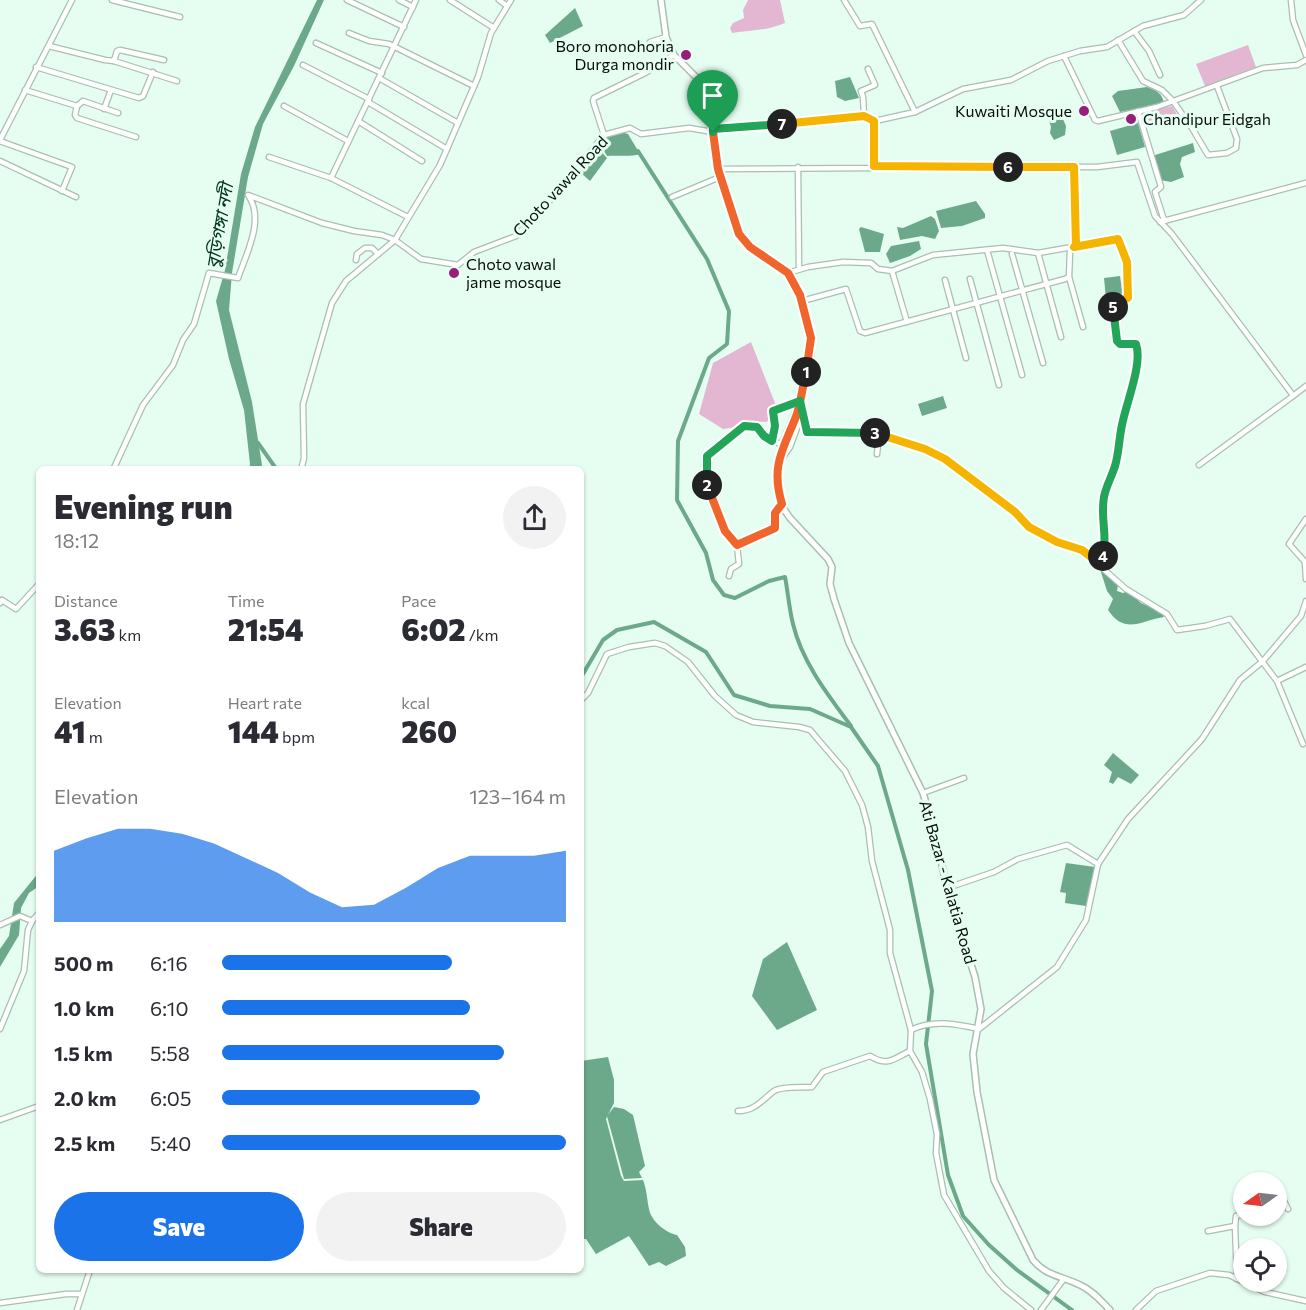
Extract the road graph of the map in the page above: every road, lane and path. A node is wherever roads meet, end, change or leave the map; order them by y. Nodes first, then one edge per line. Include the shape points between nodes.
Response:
1 (72, 0) edge
2 (112, 0) edge
3 (347, 0) edge
4 (399, 0) edge
5 (416, 0) edge
6 (450, 0) edge
7 (499, 0) edge
8 (511, 0) edge
9 (662, 0) edge
10 (844, 0) edge
11 (1201, 0) edge
12 (1291, 0) edge
13 (507, 6) junction
14 (413, 7) junction
15 (180, 17) dead end
16 (404, 27) junction
17 (494, 28) junction
18 (1134, 31) junction
19 (350, 33) dead end
20 (666, 37) junction
21 (1118, 40) junction
22 (650, 42) dead end
23 (316, 43) dead end
24 (49, 45) junction
25 (395, 47) junction
26 (674, 55) junction
27 (1064, 56) junction
28 (1306, 58) edge
29 (164, 60) dead end
30 (114, 61) junction
31 (303, 65) dead end
32 (36, 67) junction
33 (868, 69) dead end
34 (153, 72) junction
35 (1160, 75) dead end
36 (381, 76) junction
37 (177, 81) dead end
38 (474, 86) junction
39 (1217, 86) junction
40 (723, 89) dead end
41 (25, 90) junction
42 (111, 90) junction
43 (705, 91) junction
44 (368, 101) junction
45 (1173, 101) junction
46 (77, 106) junction
47 (284, 106) dead end
48 (104, 109) junction
49 (1137, 111) junction
50 (915, 112) junction
51 (117, 113) dead end
52 (864, 116) junction
53 (358, 121) junction
54 (874, 121) junction
55 (458, 123) junction
56 (713, 131) junction
57 (604, 135) junction
58 (136, 137) dead end
59 (0, 141) edge
60 (348, 141) junction
61 (447, 149) junction
62 (269, 157) dead end
63 (0, 161) edge
64 (422, 161) dead end
65 (874, 166) junction
66 (798, 167) junction
67 (1074, 167) junction
68 (718, 169) junction
69 (720, 177) junction
70 (331, 178) junction
71 (1306, 183) edge
72 (62, 190) junction
73 (76, 197) dead end
74 (672, 197) dead end
75 (408, 217) junction
76 (1162, 221) junction
77 (395, 240) junction
78 (1074, 247) junction
79 (987, 250) junction
80 (1038, 253) junction
81 (378, 254) junction
82 (1012, 254) dead end
83 (356, 260) dead end
84 (799, 269) junction
85 (892, 271) junction
86 (788, 273) junction
87 (1069, 277) junction
88 (970, 279) dead end
89 (945, 280) dead end
90 (1047, 284) junction
91 (1023, 291) junction
92 (1000, 297) junction
93 (802, 301) junction
94 (976, 303) junction
95 (953, 310) junction
96 (906, 322) junction
97 (1083, 327) dead end
98 (1061, 337) dead end
99 (966, 358) dead end
100 (1043, 363) dead end
101 (1022, 375) dead end
102 (999, 385) dead end
103 (1306, 386) edge
104 (1293, 396) junction
105 (800, 401) junction
106 (802, 414) junction
107 (879, 434) junction
108 (772, 441) junction
109 (782, 445) junction
110 (877, 454) dead end
111 (777, 465) junction
112 (1200, 465) dead end
113 (115, 466) edge
114 (302, 466) edge
115 (782, 504) junction
116 (1306, 519) edge
117 (737, 545) junction
118 (1100, 564) junction
119 (729, 576) dead end
120 (1306, 579) edge
121 (36, 587) edge
122 (1306, 601) edge
123 (0, 603) edge
124 (1263, 661) junction
125 (1306, 667) edge
126 (1277, 681) junction
127 (584, 697) edge
128 (1303, 744) dead end
129 (964, 778) dead end
130 (923, 793) junction
131 (1098, 864) junction
132 (947, 888) junction
133 (36, 916) edge
134 (32, 921) junction
135 (1, 924) edge
136 (0, 1029) edge
137 (979, 1029) junction
138 (911, 1030) junction
139 (910, 1051) junction
140 (36, 1107) edge
141 (738, 1111) dead end
142 (0, 1120) edge
143 (1235, 1226) joint
144 (1208, 1231) dead end
145 (1235, 1238) edge
146 (89, 1273) edge
147 (1233, 1277) edge
148 (1063, 1280) junction
149 (1265, 1292) edge
150 (81, 1294) junction
151 (1306, 1301) edge
152 (0, 1303) edge
153 (77, 1310) edge
154 (1031, 1310) edge
155 (1041, 1310) edge
156 (1110, 1310) edge
157 (1136, 1310) edge

1 - 24 street
2 - 15 street
3 - 16 street
4 - 14 street
5 - 14 street
6 - 17 street
7 - 13 street
8 - 13 street
9 - 20 main road
10 - 50 street via 860,26 872,24
11 - 18 street via 1184,15
12 - 28 street via 1293,20
13 - 17 street
14 - 16 street
16 - 25 street
17 - 38 street
18 - 21 street
18 - 35 street
19 - 25 street
20 - 22 street
20 - 26 main road
21 - 27 street via 1107,47
21 - 45 street via 1143,81 1162,90
23 - 36 street
24 - 30 street
24 - 32 street
25 - 36 street
25 - 38 street
26 - 43 main road
26 - 57 street via 594,98
27 - 49 street via 1095,120 1114,119
27 - 50 street via 1011,80 963,89
28 - 39 street via 1297,65 1263,68
29 - 30 street via 120,50
30 - 34 street
31 - 44 street
32 - 41 street
32 - 42 street
33 - 52 street via 875,85 861,91
34 - 37 street
34 - 42 street via 141,98
36 - 44 street
36 - 55 street
38 - 55 street
39 - 45 street
39 - 45 street via 1237,139 1236,148 1227,153 1208,155
40 - 43 street
41 - 46 street
41 - 59 street
42 - 48 street
43 - 56 main road
44 - 53 street
44 - 61 street
45 - 49 street
46 - 48 street via 83,100
46 - 58 street via 77,117
47 - 60 street
48 - 51 street
49 - 76 street via 1161,187 1155,192
50 - 54 street
52 - 54 street
52 - 56 street, Choto vawal Road
53 - 60 street
53 - 64 street
54 - 65 street
55 - 61 street
56 - 57 street, Choto vawal Road via 689,128 641,134 630,128
56 - 68 main road
57 - 77 street, Choto vawal Road via 516,236 474,252 454,265 421,259
59 - 72 street via 72,167
60 - 70 street
61 - 75 street
62 - 70 street
63 - 72 street
65 - 66 street
65 - 67 street
66 - 68 street
66 - 84 street
67 - 76 street via 1137,162 1155,216
67 - 78 street
68 - 69 main road
69 - 74 street
69 - 86 main road via 739,234 750,247
70 - 75 street
71 - 76 street
72 - 73 street
75 - 77 street
76 - 104 street
77 - 81 street
77 - 113 street, Choto vawal Road via 322,223 248,195 257,210 238,278 209,273 194,324 173,365 143,405
78 - 80 street
78 - 87 street via 1070,251
78 - 118 street via 1118,239 1127,262 1128,298 1112,305 1117,341 1136,344 1138,350 1116,464 1104,497 1106,547
79 - 80 street
79 - 85 street via 933,255
79 - 92 street
80 - 90 street
81 - 83 street via 365,248
81 - 114 street via 346,281 328,313 303,404
82 - 91 street
84 - 85 street via 843,262 871,263 878,269
84 - 86 street
85 - 96 street
86 - 93 main road
87 - 90 street
87 - 97 street
88 - 94 street
89 - 95 street
90 - 91 street
90 - 98 street
91 - 92 street
91 - 100 street
92 - 94 street
92 - 101 street
93 - 96 street via 846,289 862,333
93 - 105 main road via 811,354
94 - 95 street
94 - 102 street
95 - 96 street
95 - 99 street
103 - 104 street
104 - 112 street
105 - 106 street
105 - 108 street via 777,408
105 - 109 main road, Ati Bazar - Kalatia Road
106 - 107 street via 807,432
106 - 111 street via 790,447
107 - 110 street
107 - 118 street via 945,459 1029,527 1082,550
108 - 109 street
108 - 117 street via 757,427 744,426 707,456 705,480 715,510
109 - 111 main road, Ati Bazar - Kalatia Road
111 - 115 main road, Ati Bazar - Kalatia Road
115 - 117 street via 775,513 775,528
115 - 130 main road, Ati Bazar - Kalatia Road via 832,567 830,584 849,643
116 - 120 street via 1288,544 1305,562
117 - 119 street via 739,564 730,569
118 - 124 street via 1126,589 1167,614 1177,630 1230,619
121 - 123 street via 16,609 2,600
122 - 124 street via 1301,616
124 - 126 street
124 - 131 street via 1240,680 1202,740 1128,819
125 - 126 street
126 - 128 street
127 - 138 street via 607,654 655,644 665,646 688,662 736,715 753,722 810,730 845,771 862,805 890,930 890,953
129 - 130 street
130 - 132 main road, Ati Bazar - Kalatia Road
131 - 132 street via 1067,845 1018,859
131 - 137 street via 1086,920 1057,967
132 - 137 main road, Ati Bazar - Kalatia Road via 975,977 981,1009
133 - 134 street
134 - 135 street via 20,916
134 - 136 street via 24,971
137 - 138 street via 953,1023
137 - 148 main road, Ati Bazar - Kalatia Road via 973,1054 994,1180 1033,1260 1044,1271
138 - 139 street
139 - 141 street via 886,1063 870,1056 853,1060 823,1071 812,1087 776,1090 761,1104
139 - 154 street via 930,1099 944,1195 989,1270
140 - 142 street
143 - 144 street
143 - 145 street
146 - 150 street
147 - 157 street via 1204,1274 1156,1291
148 - 155 street
148 - 156 main road, Ati Bazar - Kalatia Road via 1080,1285
149 - 151 street
150 - 152 street
150 - 153 street

